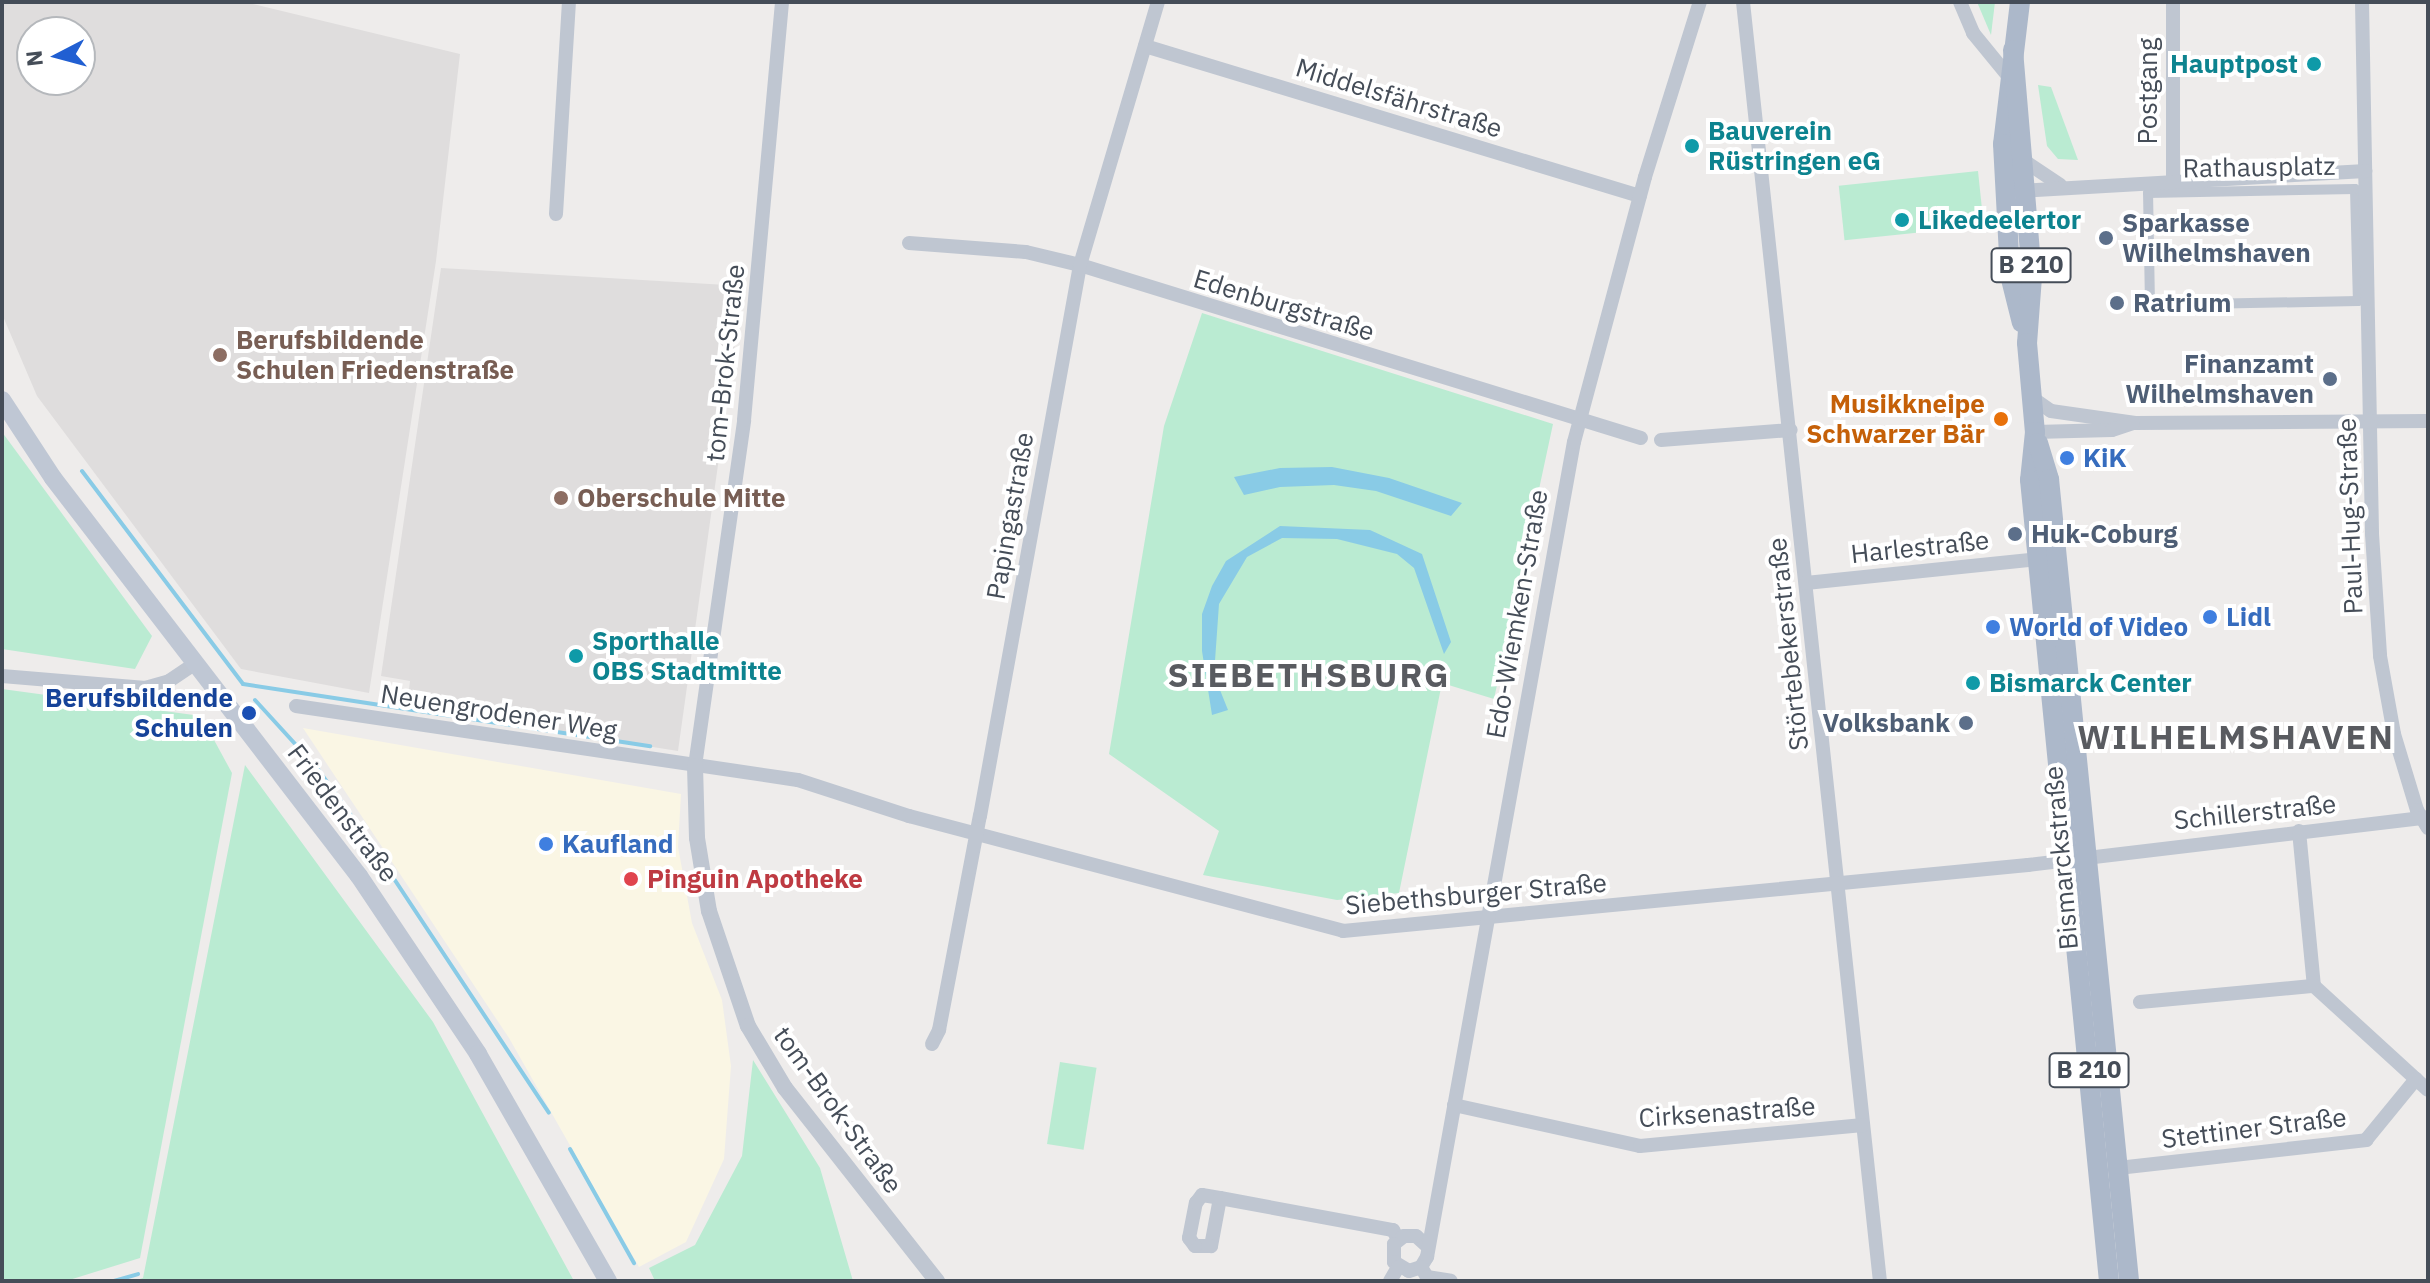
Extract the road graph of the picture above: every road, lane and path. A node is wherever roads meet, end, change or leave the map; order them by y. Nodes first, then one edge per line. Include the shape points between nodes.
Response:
1 (569, 2) edge
2 (782, 2) edge
3 (1158, 2) edge
4 (1700, 2) edge
5 (1743, 2) edge
6 (1960, 2) edge
7 (2020, 2) edge
8 (2173, 2) edge
9 (2362, 2) edge
10 (1145, 46) junction
11 (2013, 50) junction
12 (2009, 77) junction
13 (2013, 159) junction
14 (2365, 171) junction
15 (2173, 179) junction
16 (2060, 185) junction
17 (2026, 187) junction
18 (1640, 196) junction
19 (2005, 213) junction
20 (556, 214) dead end
21 (909, 243) dead end
22 (1080, 265) junction
23 (2150, 305) joint
24 (2027, 343) junction
25 (2031, 397) junction
26 (2, 400) edge
27 (2371, 419) junction
28 (1579, 420) junction
29 (2428, 421) edge
30 (2135, 423) junction
31 (1791, 430) junction
32 (2035, 432) junction
33 (1641, 438) dead end
34 (1661, 440) dead end
35 (2039, 559) junction
36 (1806, 583) junction
37 (194, 664) junction
38 (2, 676) edge
39 (296, 706) dead end
40 (695, 766) junction
41 (2426, 821) edge
42 (2299, 831) junction
43 (977, 834) junction
44 (2078, 858) junction
45 (1837, 884) junction
46 (1486, 920) junction
47 (2314, 986) junction
48 (2140, 1002) dead end
49 (932, 1044) dead end
50 (2416, 1079) junction
51 (2428, 1090) edge
52 (1454, 1105) junction
53 (1863, 1125) junction
54 (2118, 1168) junction
55 (1220, 1198) dead end
56 (1398, 1239) junction
57 (1426, 1245) junction
58 (1398, 1267) junction
59 (1421, 1267) junction
60 (608, 1281) edge
61 (937, 1281) edge
62 (1390, 1281) edge
63 (1451, 1281) edge
64 (1880, 1281) edge
65 (2109, 1281) edge
66 (2129, 1281) edge

1 - 20 street
2 - 40 street, tom-Brok-Straße via 746,406
3 - 10 street, Papingastraße
4 - 18 street, Edo-Wiemken-Straße
5 - 31 street, Störtebekerstraße
6 - 12 street via 1973,33
7 - 11 main road, Bismarckstraße / B 210
8 - 15 street, Postgang
9 - 14 street, Paul-Hug-Straße
10 - 18 street, Middelsfährstraße
10 - 22 street, Papingastraße
11 - 12 main road, Bismarckstraße / B 210
11 - 13 main road, Bismarckstraße / B 210
12 - 13 main road, Bismarckstraße / B 210
13 - 16 street
13 - 17 main road, Bismarckstraße / B 210
13 - 19 main road, Bismarckstraße / B 210
14 - 15 street, Rathausplatz
14 - 27 street, Paul-Hug-Straße
15 - 16 street, Rathausplatz
16 - 17 street, Rathausplatz
17 - 19 street
17 - 24 main road, Bismarckstraße / B 210 via 2032,277
18 - 28 street, Edo-Wiemken-Straße
19 - 24 main road, Bismarckstraße / B 210 via 2010,275
21 - 22 street, Edenburgstraße via 1026,252
22 - 28 street, Edenburgstraße
22 - 43 street, Papingastraße
23 - 23 street, Rathausplatz via 2148,193 2355,189 2358,301
24 - 25 main road, Bismarckstraße / B 210
25 - 30 street via 2051,411
25 - 32 main road, Bismarckstraße / B 210
26 - 37 main road, Friedenstraße via 39,459
27 - 29 street
27 - 30 street
27 - 41 street, Paul-Hug-Straße via 2380,656 2394,734
28 - 33 street, Edenburgstraße
28 - 46 street, Edo-Wiemken-Straße
30 - 32 street via 2112,430
31 - 34 street
31 - 36 street, Störtebekerstraße
32 - 35 main road, Bismarckstraße / B 210 via 2030,480
32 - 44 main road, Bismarckstraße / B 210 via 2049,479
35 - 36 street, Harlestraße
35 - 44 main road, Bismarckstraße / B 210
36 - 45 street, Störtebekerstraße
37 - 38 street via 169,681 145,688
37 - 60 main road, Friedenstraße via 359,876 433,985
39 - 40 street, Neuengrodener Weg
40 - 43 street, Siebethsburger Straße via 812,784
40 - 61 street, tom-Brok-Straße via 697,838 709,911 748,1026 785,1088
41 - 42 street, Schillerstraße
42 - 44 street, Schillerstraße
42 - 47 street
43 - 46 street, Siebethsburger Straße via 1343,931
43 - 49 street, Papingastraße
44 - 45 street, Siebethsburger Straße
44 - 54 main road, Bismarckstraße / B 210
44 - 65 main road, Bismarckstraße / B 210
45 - 46 street, Siebethsburger Straße
45 - 53 street, Störtebekerstraße
46 - 52 street, Edo-Wiemken-Straße
47 - 48 street
47 - 50 street
50 - 51 street
50 - 54 street, Stettiner Straße via 2366,1140
52 - 53 street, Cirksenastraße via 1640,1146
52 - 57 street, Edo-Wiemken-Straße
53 - 64 street, Störtebekerstraße
54 - 66 main road, Bismarckstraße / B 210
55 - 56 street via 1393,1230
56 - 57 street via 1416,1236
56 - 58 street via 1392,1256
57 - 59 street, Edo-Wiemken-Straße
58 - 59 street
58 - 62 street
59 - 63 street via 1427,1277

